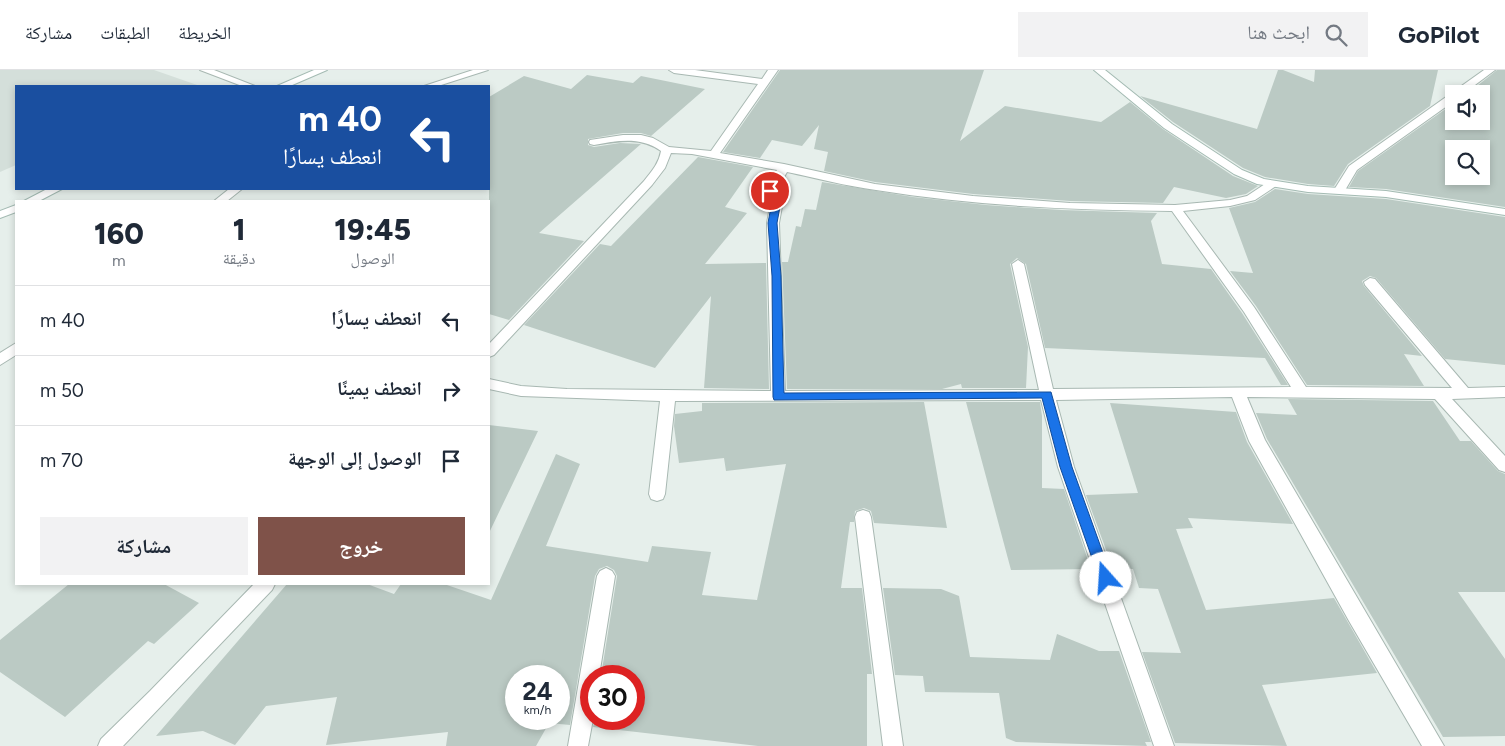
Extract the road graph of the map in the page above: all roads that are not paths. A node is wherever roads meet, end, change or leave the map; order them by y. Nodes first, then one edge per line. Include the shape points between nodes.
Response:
1 (322, 70) edge
2 (483, 70) edge
3 (674, 70) edge
4 (773, 70) edge
5 (1099, 70) edge
6 (1490, 70) edge
7 (212, 71) edge
8 (764, 82) junction
9 (247, 85) edge
10 (284, 85) edge
11 (432, 85) edge
12 (1469, 85) edge
13 (1445, 102) edge
14 (594, 142) dead end
15 (666, 150) junction
16 (714, 154) junction
17 (784, 167) junction
18 (1272, 184) junction
19 (54, 190) edge
20 (235, 190) edge
21 (1340, 190) junction
22 (32, 200) edge
23 (221, 200) edge
24 (15, 208) edge
25 (1175, 208) junction
26 (1505, 212) edge
27 (0, 216) edge
28 (1018, 264) dead end
29 (1370, 282) dead end
30 (15, 349) edge
31 (490, 351) edge
32 (0, 360) edge
33 (490, 384) edge
34 (1237, 392) junction
35 (1505, 392) edge
36 (1302, 393) junction
37 (1464, 393) junction
38 (1047, 394) junction
39 (1439, 394) junction
40 (668, 396) junction
41 (778, 397) junction
42 (1505, 466) edge
43 (657, 494) dead end
44 (864, 517) dead end
45 (606, 576) dead end
46 (265, 585) edge
47 (108, 746) edge
48 (578, 746) edge
49 (893, 746) edge
50 (1164, 746) edge
51 (1434, 746) edge

1 - 10 street
2 - 11 street
3 - 8 street
4 - 8 street
5 - 18 street via 1168,126 1238,172
6 - 12 street
7 - 9 street
8 - 16 street
13 - 21 street via 1353,168
14 - 15 street via 636,136 649,139
15 - 16 street
15 - 31 street via 662,165 648,183
16 - 17 street
17 - 25 street via 875,187 973,199 1070,206
17 - 41 street via 770,191 777,201 773,223
18 - 21 street
18 - 25 street via 1251,198
19 - 22 street
20 - 23 street
21 - 26 street
24 - 27 street
25 - 36 street via 1249,310
28 - 38 street
29 - 37 street
30 - 32 street
33 - 40 street via 558,394
34 - 36 street
34 - 38 street
34 - 51 street via 1257,441
35 - 37 street
36 - 39 street
37 - 39 street
38 - 41 street
38 - 50 street via 1066,467
39 - 42 street
40 - 41 street
40 - 43 street
44 - 49 street
45 - 48 street
46 - 47 street

